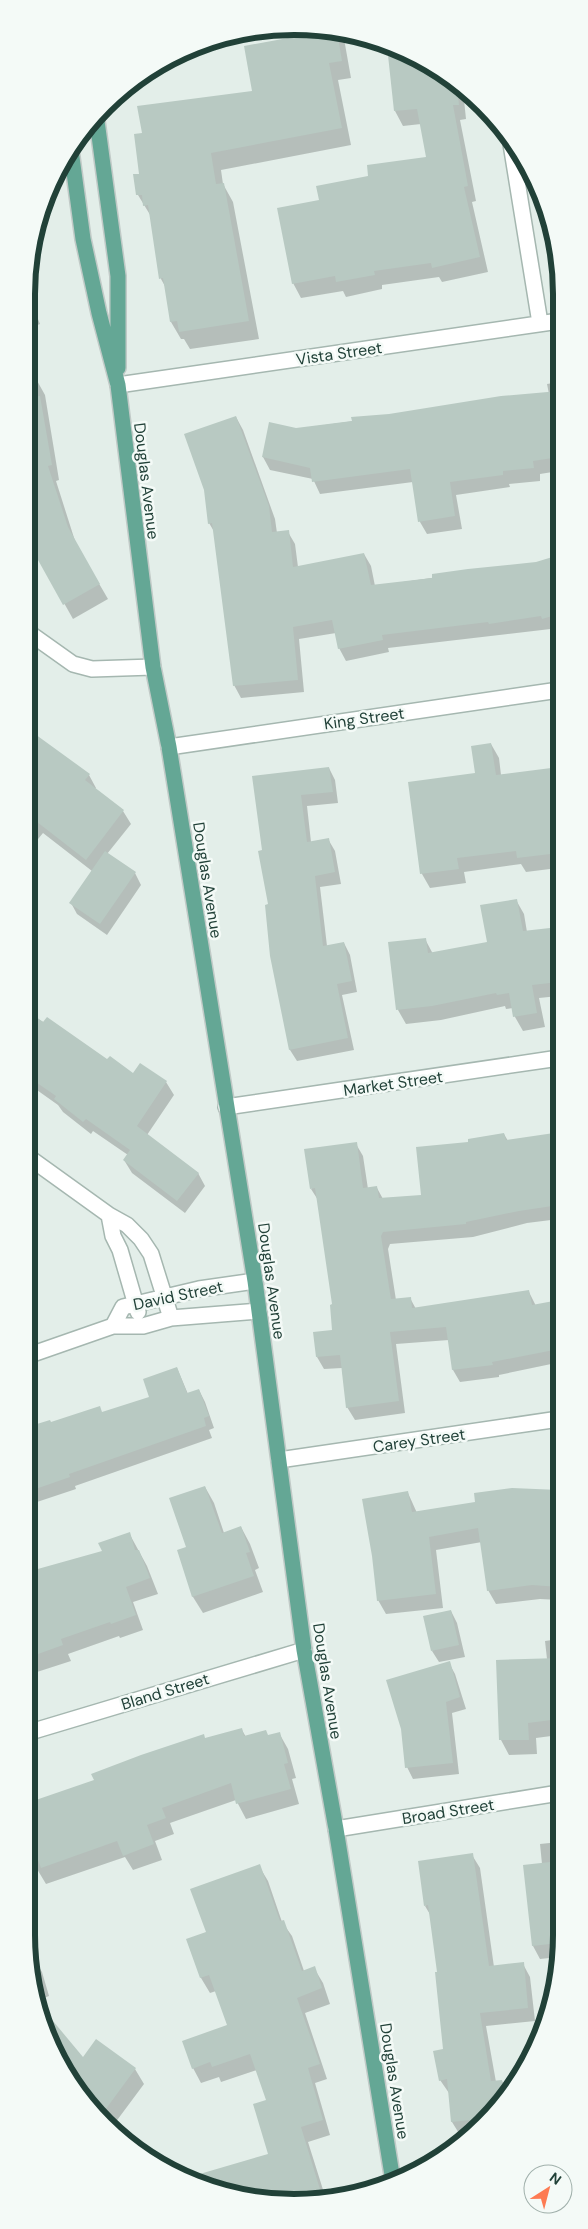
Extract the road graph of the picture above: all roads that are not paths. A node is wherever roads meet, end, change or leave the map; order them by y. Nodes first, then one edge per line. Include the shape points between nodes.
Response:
1 (98, 125) edge
2 (513, 157) edge
3 (72, 160) edge
4 (553, 322) edge
5 (540, 324) junction
6 (118, 384) junction
7 (35, 637) edge
8 (153, 667) junction
9 (553, 691) edge
10 (169, 747) junction
11 (553, 1059) edge
12 (226, 1107) junction
13 (35, 1162) edge
14 (109, 1215) junction
15 (255, 1281) junction
16 (166, 1296) junction
17 (135, 1304) junction
18 (259, 1311) junction
19 (171, 1318) junction
20 (112, 1326) junction
21 (143, 1326) junction
22 (35, 1353) edge
23 (553, 1420) edge
24 (279, 1460) junction
25 (304, 1650) junction
26 (35, 1730) edge
27 (553, 1794) edge
28 (336, 1829) junction
29 (392, 2174) edge

1 - 6 main road, Douglas Avenue via 118,276
2 - 5 street
3 - 6 main road, Douglas Avenue via 83,239
4 - 5 street, Vista Street
5 - 6 street, Vista Street
6 - 8 main road, Douglas Avenue
7 - 8 street via 73,664 92,669
8 - 10 main road, Douglas Avenue
9 - 10 street, King Street
10 - 12 main road, Douglas Avenue
11 - 12 street, Market Street
12 - 15 main road, Douglas Avenue
13 - 14 street
14 - 16 street via 127,1225 141,1239 151,1254
14 - 17 street
15 - 16 street, David Street
15 - 18 main road, Douglas Avenue
16 - 17 street, David Street
16 - 19 street
17 - 20 street, David Street via 123,1307
17 - 21 street
18 - 19 street, David Street
18 - 24 main road, Douglas Avenue
19 - 21 street, David Street
20 - 21 street, David Street
20 - 22 street, David Street
23 - 24 street, Carey Street
24 - 25 main road, Douglas Avenue
25 - 26 street, Bland Street
25 - 28 main road, Douglas Avenue
27 - 28 street, Broad Street
28 - 29 main road, Douglas Avenue

